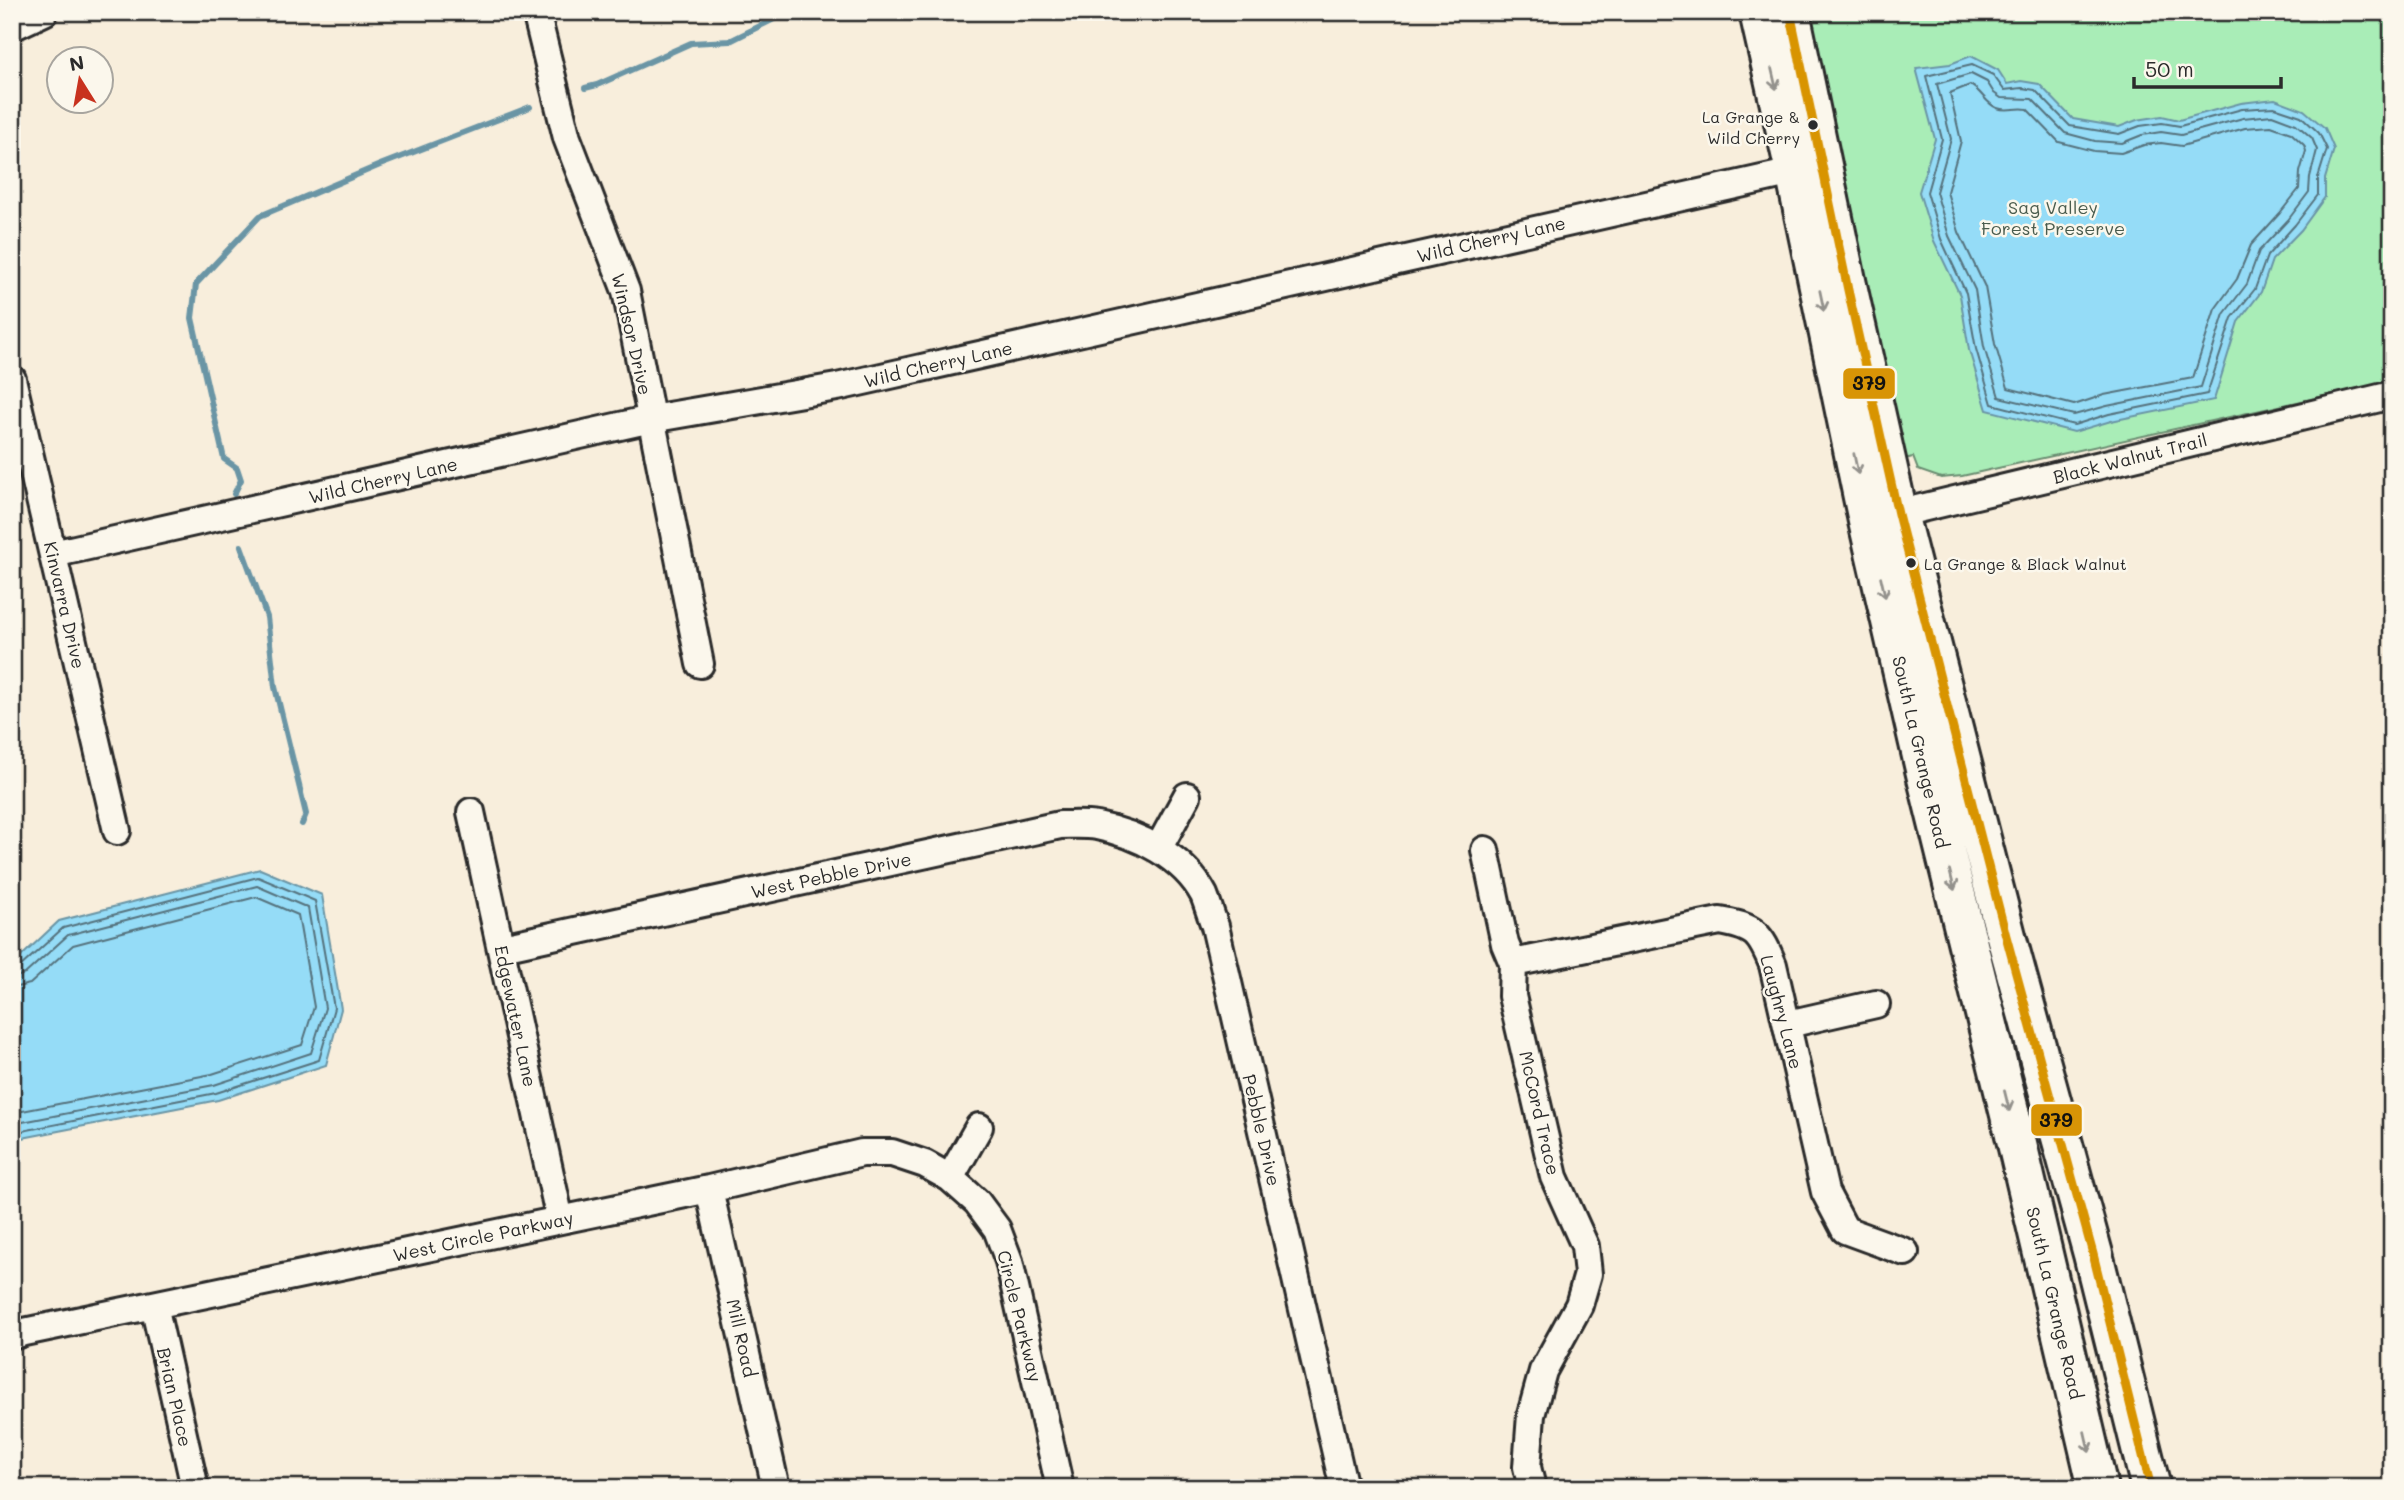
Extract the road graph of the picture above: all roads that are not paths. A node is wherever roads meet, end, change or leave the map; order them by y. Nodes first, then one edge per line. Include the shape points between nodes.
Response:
1 (44, 12) edge
2 (536, 12) edge
3 (1759, 12) edge
4 (1790, 12) edge
5 (12, 27) edge
6 (1809, 169) junction
7 (12, 379) edge
8 (2392, 395) edge
9 (651, 419) junction
10 (1883, 517) junction
11 (53, 554) junction
12 (700, 664) dead end
13 (1187, 796) dead end
14 (471, 812) dead end
15 (117, 831) dead end
16 (1158, 849) junction
17 (1485, 850) dead end
18 (502, 947) junction
19 (1513, 962) junction
20 (1876, 1004) dead end
21 (1787, 1024) junction
22 (979, 1126) dead end
23 (950, 1178) junction
24 (709, 1189) junction
25 (560, 1220) junction
26 (1905, 1252) dead end
27 (154, 1305) junction
28 (12, 1336) edge
29 (195, 1488) edge
30 (776, 1488) edge
31 (1060, 1488) edge
32 (1344, 1488) edge
33 (1532, 1488) edge
34 (2098, 1488) edge
35 (2151, 1488) edge

1 - 5 street
2 - 9 street, Windsor Drive via 567,138 626,291
3 -> 6 highway, South La Grange Road
4 - 6 highway, South La Grange Road
6 - 9 street, Wild Cherry Lane via 837,387
6 - 10 highway, South La Grange Road
7 - 11 street, Kinvarra Drive
8 - 10 street, Black Walnut Trail
9 - 11 street, Wild Cherry Lane
9 - 12 street, Windsor Drive
10 -> 34 highway, South La Grange Road via 1927,778
10 - 35 highway, South La Grange Road via 2006,936
11 - 15 street, Kinvarra Drive
13 - 16 street
14 - 18 street, Edgewater Lane
16 - 18 street, West Pebble Drive via 1132,835 1095,826 1059,825
16 - 32 street, Pebble Drive via 1182,868 1203,894 1215,926
17 - 19 street, McCord Trace via 1504,944
18 - 25 street, Edgewater Lane
19 - 21 street, Laughry Lane via 1720,921 1744,925 1762,940 1773,965
19 - 33 street, McCord Trace via 1512,996 1554,1177 1585,1246 1587,1274 1579,1304 1544,1371 1531,1415 1527,1466
20 - 21 street
21 - 26 street, Laughry Lane via 1825,1192 1846,1230
22 - 23 street
23 - 24 street, West Circle Parkway via 892,1153 862,1153
23 - 31 street, Circle Parkway via 977,1202 997,1229 1009,1261
24 - 25 street, West Circle Parkway
24 - 30 street, Mill Road
25 - 27 street, West Circle Parkway
27 - 28 street, West Circle Parkway
27 - 29 street, Brian Place

